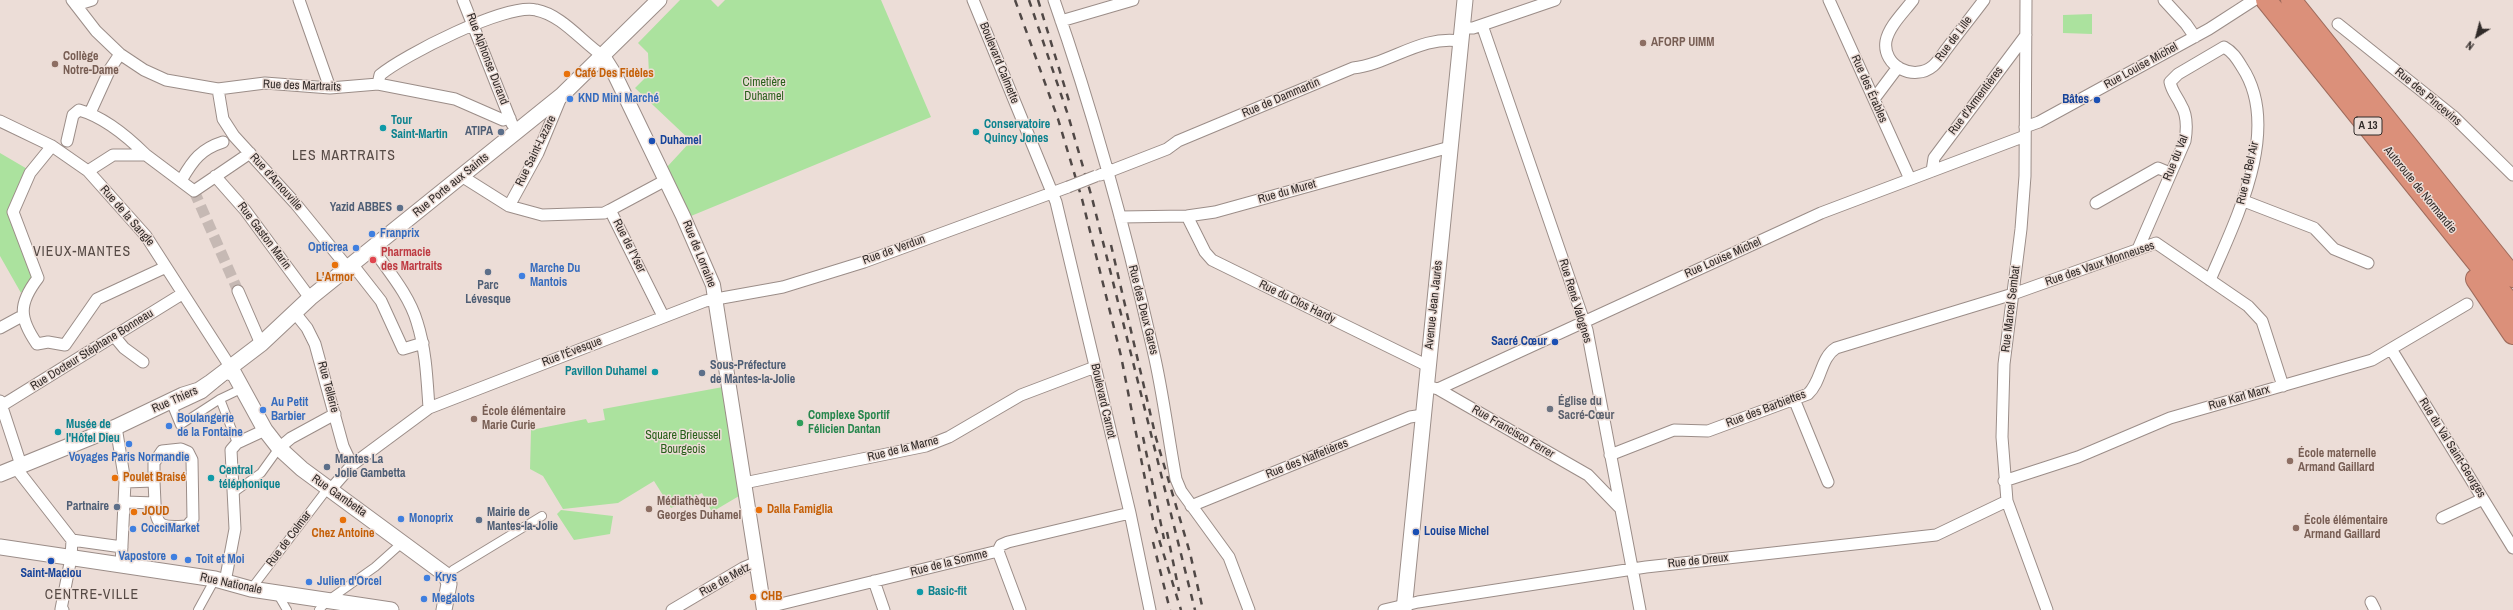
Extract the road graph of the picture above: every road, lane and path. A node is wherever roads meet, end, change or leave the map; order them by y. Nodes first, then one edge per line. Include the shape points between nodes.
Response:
1 (92, 0) edge
2 (299, 0) edge
3 (464, 0) edge
4 (973, 0) edge
5 (1054, 0) edge
6 (1133, 0) edge
7 (1465, 0) edge
8 (1555, 0) edge
9 (1913, 0) edge
10 (1984, 0) edge
11 (2026, 0) edge
12 (2164, 0) edge
13 (2254, 0) edge
14 (2291, 0) edge
15 (655, 2) edge
16 (1832, 2) edge
17 (74, 3) edge
18 (2270, 5) edge
19 (1061, 21) junction
20 (1482, 24) junction
21 (2338, 24) dead end
22 (474, 25) junction
23 (1461, 34) junction
24 (2026, 35) junction
25 (2195, 37) junction
26 (2224, 47) joint
27 (120, 54) junction
28 (603, 56) junction
29 (1898, 67) junction
30 (378, 84) junction
31 (330, 88) junction
32 (218, 89) junction
33 (562, 95) junction
34 (1874, 99) junction
35 (90, 113) junction
36 (0, 121) edge
37 (514, 125) junction
38 (2025, 131) junction
39 (67, 141) dead end
40 (223, 142) dead end
41 (52, 146) junction
42 (1450, 148) junction
43 (250, 153) junction
44 (146, 155) junction
45 (1932, 170) junction
46 (88, 171) junction
47 (1107, 172) junction
48 (2170, 173) junction
49 (2513, 175) edge
50 (215, 176) junction
51 (463, 176) junction
52 (1096, 176) joint
53 (182, 179) junction
54 (1910, 179) junction
55 (666, 180) junction
56 (1052, 193) junction
57 (2244, 201) junction
58 (2096, 203) dead end
59 (508, 206) junction
60 (610, 210) junction
61 (2464, 215) junction
62 (1187, 216) junction
63 (1120, 217) junction
64 (2461, 241) junction
65 (373, 249) junction
66 (2138, 249) junction
67 (2513, 254) edge
68 (2368, 263) dead end
69 (350, 266) junction
70 (166, 267) junction
71 (2513, 276) edge
72 (2210, 280) junction
73 (238, 291) tunnel mouth
74 (182, 294) junction
75 (2013, 294) junction
76 (310, 298) junction
77 (716, 300) junction
78 (2467, 304) dead end
79 (2513, 307) edge
80 (295, 313) junction
81 (22, 316) junction
82 (663, 316) junction
83 (1584, 321) junction
84 (0, 328) edge
85 (2513, 334) edge
86 (114, 336) junction
87 (423, 343) junction
88 (261, 344) junction
89 (2391, 349) junction
90 (143, 362) dead end
91 (1428, 366) junction
92 (1095, 367) junction
93 (231, 368) junction
94 (2283, 386) junction
95 (1432, 387) junction
96 (220, 399) junction
97 (1794, 399) junction
98 (1, 403) edge
99 (429, 408) junction
100 (335, 414) junction
101 (1424, 414) junction
102 (116, 427) junction
103 (266, 430) junction
104 (237, 443) junction
105 (279, 448) junction
106 (1610, 455) junction
107 (352, 465) junction
108 (18, 466) junction
109 (1612, 471) junction
110 (0, 474) edge
111 (1588, 475) junction
112 (154, 480) junction
113 (2004, 480) junction
114 (125, 482) junction
115 (1828, 482) dead end
116 (744, 483) junction
117 (329, 489) junction
118 (234, 493) junction
119 (2483, 499) junction
120 (2007, 501) junction
121 (125, 502) junction
122 (155, 502) junction
123 (1191, 506) junction
124 (1619, 508) junction
125 (1130, 513) junction
126 (542, 516) dead end
127 (2442, 518) dead end
128 (72, 540) junction
129 (403, 542) junction
130 (122, 547) junction
131 (0, 548) edge
132 (2513, 548) edge
133 (998, 551) junction
134 (71, 558) junction
135 (757, 562) junction
136 (120, 566) junction
137 (1631, 569) junction
138 (453, 570) dead end
139 (220, 580) junction
140 (874, 581) junction
141 (251, 589) junction
142 (277, 593) junction
143 (323, 605) edge
144 (1404, 607) edge
145 (764, 609) edge
146 (63, 610) edge
147 (198, 610) edge
148 (287, 610) edge
149 (391, 610) edge
150 (443, 610) edge
151 (672, 610) edge
152 (884, 610) edge
153 (1020, 610) edge
154 (1150, 610) edge
155 (1249, 610) edge
156 (1384, 610) edge
157 (1640, 610) edge
158 (2047, 610) edge

1 - 17 street
2 - 31 street
3 - 22 street, Rue Alphonse Durand
4 - 56 street, Boulevard Calmette
5 - 19 street, Rue des Deux Gares
6 - 19 street
7 - 23 main road, Avenue Jean Jaurès
8 - 20 street, Rue de Dammartin
9 - 29 street via 1888,32 1888,56
10 - 29 street, Rue de Lille via 1933,67 1919,73 1906,72
11 - 24 street, Rue Marcel Sembat
12 - 25 street
13 - 25 street, Rue Louise Michel
14 - 61 highway, Autoroute de Normandie / A 13
15 - 28 main road, Rue Porte aux Saints
16 - 34 street, Rue des Érables
17 - 27 street, Rue des Martraits via 96,31
18 - 64 highway, Autoroute de Normandie / A 13
19 - 47 street, Rue des Deux Gares
20 - 23 street, Rue de Dammartin
20 - 83 street, Rue René Valognes
21 - 49 street, Rue des Pincevins via 2453,116
22 - 28 street via 513,12 535,9 575,32
22 - 30 street via 426,45 380,75
22 - 37 street, Rue Alphonse Durand
23 - 42 main road, Avenue Jean Jaurès
23 - 47 street, Rue de Dammartin via 1404,50 1363,67 1353,68 1178,141 1167,149
24 - 38 street, Rue Marcel Sembat
24 - 45 street, Rue d'Armentières via 1934,158
25 - 38 street, Rue Louise Michel
26 - 48 street, Rue du Val via 2178,74 2170,82 2172,92 2182,106 2188,125 2185,142
26 - 57 street, Rue du Bel Air via 2232,51 2250,79 2258,113 2256,149
27 - 32 street, Rue des Martraits via 144,70 166,80
27 - 35 street via 110,68
28 - 33 main road, Rue Porte aux Saints
28 - 55 street, Rue de Lorraine via 615,74
29 - 34 street
30 - 31 street, Rue des Martraits
30 - 37 street, Rue des Martraits via 455,98
31 - 32 street, Rue des Martraits via 265,82
32 - 43 street, Rue d'Arnouville via 223,119
33 - 37 main road, Rue Porte aux Saints
33 - 59 street, Rue Saint-Lazare via 535,159
34 - 54 street, Rue des Érables
35 - 39 street via 79,110 73,115
35 - 44 street via 131,140
36 - 41 street, Rue de la Sangle
37 - 51 main road, Rue Porte aux Saints
38 - 45 street, Rue Louise Michel
38 - 75 street, Rue Marcel Sembat via 2021,229
40 - 53 street via 209,147 196,156
41 - 46 street, Rue de la Sangle
41 - 81 street via 30,173 13,212 38,278 24,300
42 - 62 street, Rue du Muret via 1215,212
42 - 91 main road, Avenue Jean Jaurès
43 - 50 street
43 - 69 street, Rue d'Arnouville
44 - 46 street via 113,155
44 - 53 street
45 - 54 street, Rue Louise Michel
46 - 70 street, Rue de la Sangle via 135,222
47 - 52 street, Rue de Dammartin
47 - 63 street, Rue des Deux Gares
48 - 58 street via 2158,168
48 - 66 street, Rue du Val
50 - 53 street via 194,191
50 - 76 street, Rue Gaston Marin via 246,210
51 - 59 street, Rue de l'Yser
51 - 65 main road, Rue Porte aux Saints
52 - 56 street, Rue de Verdun, bridge
54 - 83 street, Rue Louise Michel via 1821,213
55 - 60 street
55 - 77 street, Rue de Lorraine via 713,284
56 - 77 street, Rue de Verdun via 864,262 783,287
56 - 92 street, Boulevard Carnot
57 - 68 street via 2314,228 2334,249
57 - 72 street, Rue du Bel Air
59 - 60 street, Rue de l'Yser via 542,215 604,213
60 - 82 street, Rue de l'Yser
61 - 67 highway via 2482,220
61 - 71 highway, Autoroute de Normandie / A 13
62 - 63 street, Rue du Muret
62 - 91 street, Rue du Clos Hardy via 1202,247 1212,260
63 - 123 street, Rue des Deux Gares via 1154,351 1176,479
64 - 79 highway, Autoroute de Normandie / A 13
64 - 85 highway via 2465,263
65 - 69 main road, Rue Porte aux Saints
65 - 87 street via 400,288 417,321
66 - 72 street, Rue des Vaux Monneuses via 2156,243
66 - 75 street, Rue des Vaux Monneuses
69 - 76 main road, Rue Porte aux Saints
69 - 87 street, Rue d'Arnouville via 381,301 403,349
70 - 74 street, Rue de la Sangle
70 - 81 street via 97,299 65,345 48,342 37,344
72 - 94 street, Rue des Vaux Monneuses via 2248,306 2262,321
73 - 88 street
74 - 86 street, Rue Docteur Stéphane Bonneau
74 - 93 street, Rue de la Sangle
75 - 97 street, Rue des Barbiettes via 1836,348 1828,353 1816,387 1808,394
75 - 113 street, Rue Marcel Sembat via 2002,392
76 - 80 main road, Rue Porte aux Saints
77 - 82 street, Rue l'Évesque
77 - 116 street, Rue de Lorraine
78 - 89 street, Rue Karl Marx
80 - 88 main road, Rue Porte aux Saints
80 - 100 street, Rue Tellerie via 315,344
81 - 84 street
82 - 99 street, Rue l'Évesque
83 - 95 street, Rue Louise Michel
83 - 106 street, Rue René Valognes
86 - 90 street via 124,348
86 - 98 street, Rue Docteur Stéphane Bonneau
87 - 99 street
88 - 93 main road, Rue Thiers
89 - 94 street, Rue Karl Marx via 2372,360
89 - 119 street, Rue du Val Saint-Georges
91 - 95 main road, Avenue Jean Jaurès
92 - 116 street, Rue de la Marne via 1021,395 949,437 926,446
92 - 125 street, Boulevard Carnot
93 - 102 main road, Rue Thiers via 199,390
93 - 103 main road, Rue Gambetta
94 - 113 street, Rue Karl Marx via 2170,418 2078,457
95 - 101 main road, Avenue Jean Jaurès
95 - 111 street, Rue Francisco Ferrer
96 - 96 street via 241,389 234,377 226,375 203,394 173,408 180,425 183,425
96 - 104 street
97 - 106 street, Rue des Barbiettes via 1708,431 1674,430
97 - 115 street
98 - 108 street
99 - 107 street, Rue l'Évesque
100 - 105 street via 291,438
100 - 107 street, Rue Tellerie via 343,446
101 - 123 street, Rue des Naffetières via 1410,417
101 - 144 main road, Avenue Jean Jaurès
102 - 108 main road, Rue Thiers
102 - 114 street
103 - 104 street
103 - 105 main road, Rue Gambetta
104 - 118 street via 231,450
105 - 117 main road, Rue Gambetta
105 - 118 street via 261,473
106 - 109 street, Rue René Valognes
107 - 117 street, Rue l'Évesque
108 - 110 main road, Rue Thiers
108 - 128 street
109 - 111 street via 1600,476
109 - 124 street, Rue René Valognes
111 - 124 street, Rue Francisco Ferrer
112 - 114 street
112 - 122 street
112 - 122 street via 154,463 162,451 181,449 188,452 192,460 191,523 187,526 164,526 156,518
113 - 120 street, Rue Marcel Sembat
114 - 121 street
116 - 135 street, Rue de Lorraine
117 - 129 main road, Rue Gambetta
117 - 141 street, Rue de Colmar
118 - 139 street via 235,530
119 - 127 street
119 - 132 street, Rue du Val Saint-Georges
120 - 137 street, Rue de Dreux via 1936,535
120 - 158 street, Rue Marcel Sembat
121 - 122 street
121 - 130 street
123 - 155 street, Rue des Deux Gares via 1229,557
124 - 137 street, Rue René Valognes
125 - 133 street, Rue de la Somme via 1012,541 1001,545
125 - 154 street, Boulevard Carnot
126 - 138 street via 535,525
128 - 130 street
128 - 134 street
129 - 143 street via 375,567
129 - 150 main road, Rue Gambetta via 446,575 449,584
130 - 136 street
131 - 134 main road, Rue Nationale
133 - 140 street, Rue de la Somme
133 - 153 street
134 - 136 main road, Rue Nationale
134 - 146 street via 61,609
135 - 145 street, Rue de Lorraine
135 - 151 street, Rue de Metz
136 - 139 main road, Rue Nationale
137 - 144 street, Rue de Dreux
137 - 157 street, Rue René Valognes
139 - 141 main road, Rue Nationale
139 - 147 street
140 - 145 street, Rue de la Somme
140 - 152 street
141 - 142 main road, Rue Nationale
142 - 143 main road, Rue Nationale
142 - 148 street
143 - 149 main road, Rue Nationale
144 - 156 street, Rue de Dreux

